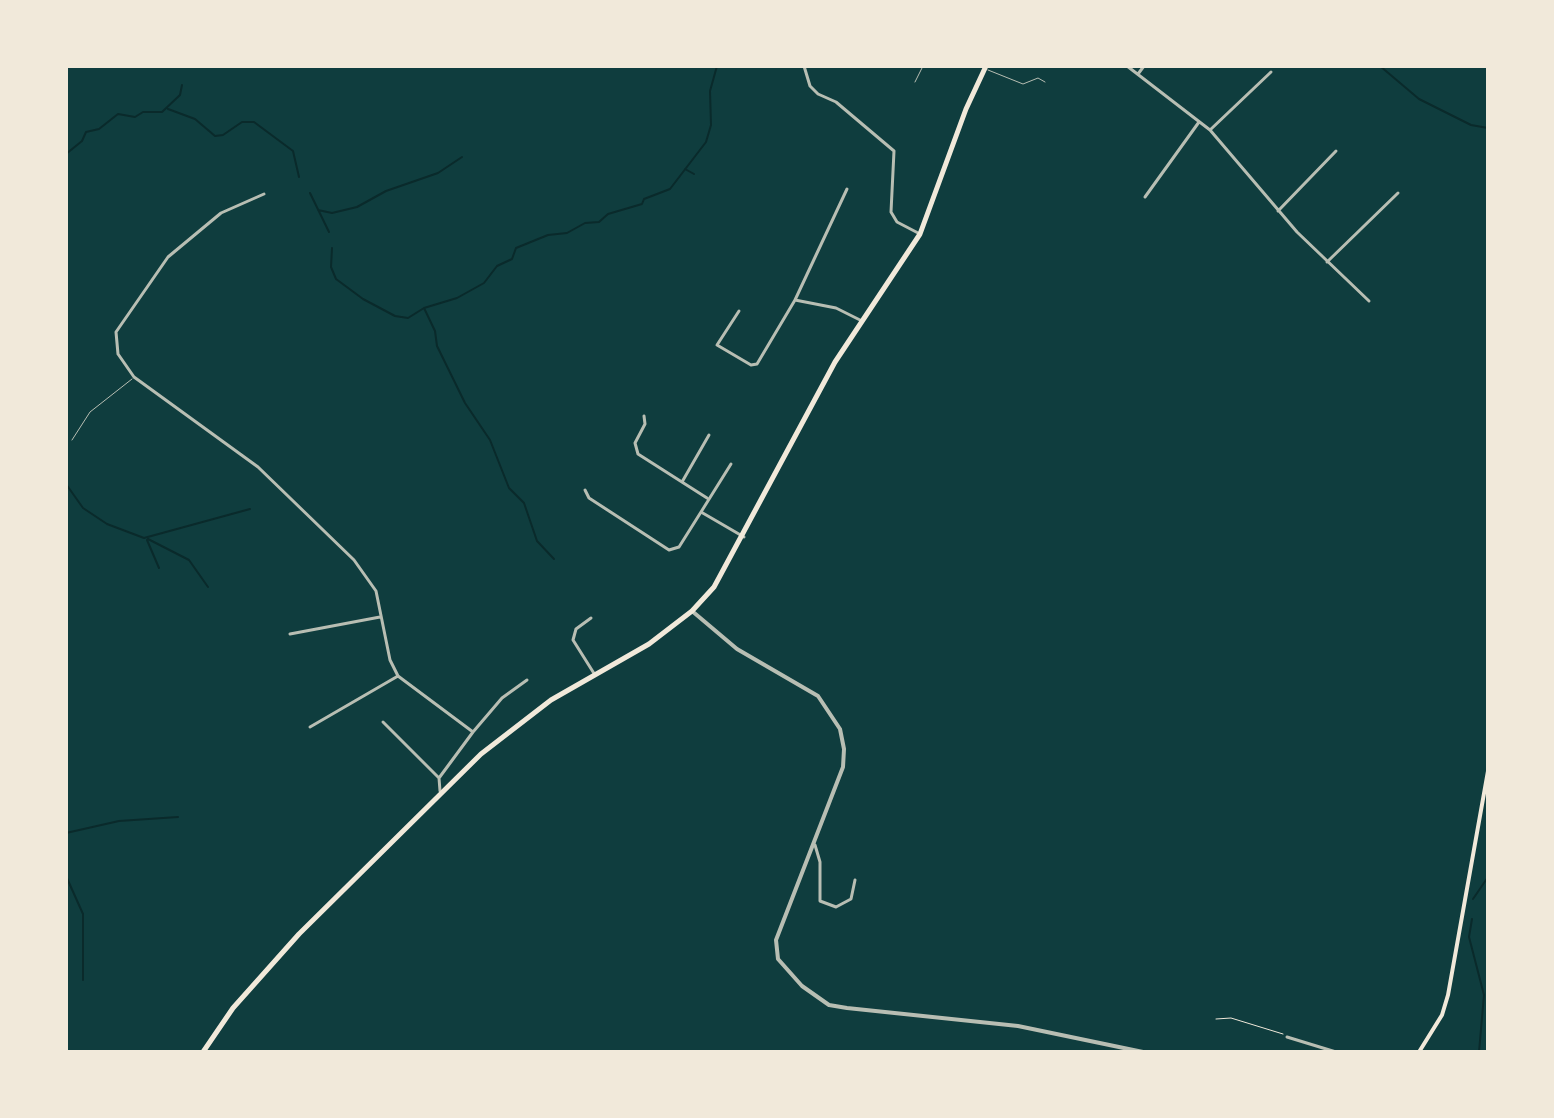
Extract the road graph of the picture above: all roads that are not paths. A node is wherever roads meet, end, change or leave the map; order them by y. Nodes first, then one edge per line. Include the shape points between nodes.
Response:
1 (804, 66) edge
2 (923, 66) edge
3 (1127, 66) edge
4 (1144, 66) edge
5 (984, 67) edge
6 (1271, 72) dead end
7 (1138, 74) junction
8 (915, 82) dead end
9 (1045, 82) dead end
10 (1199, 122) junction
11 (1210, 130) junction
12 (1336, 151) dead end
13 (847, 189) dead end
14 (1398, 193) dead end
15 (264, 194) dead end
16 (1145, 197) dead end
17 (1278, 211) junction
18 (920, 234) junction
19 (1327, 262) junction
20 (795, 300) junction
21 (1369, 301) dead end
22 (739, 311) dead end
23 (862, 321) junction
24 (134, 377) junction
25 (644, 416) dead end
26 (709, 435) dead end
27 (72, 440) dead end
28 (731, 464) dead end
29 (682, 482) junction
30 (585, 490) dead end
31 (707, 498) junction
32 (701, 512) junction
33 (744, 537) junction
34 (692, 611) junction
35 (380, 617) junction
36 (591, 618) dead end
37 (290, 634) dead end
38 (595, 675) junction
39 (398, 676) junction
40 (527, 680) dead end
41 (383, 722) dead end
42 (310, 727) dead end
43 (473, 732) junction
44 (1488, 771) edge
45 (439, 778) junction
46 (441, 795) junction
47 (812, 842) junction
48 (855, 880) dead end
49 (1287, 1037) road end
50 (203, 1052) edge
51 (1143, 1052) edge
52 (1336, 1052) edge
53 (1419, 1052) edge

1 - 18 street via 818,94 836,102 894,151 891,212 897,222
2 - 8 lane
3 - 7 street
4 - 7 street
5 - 9 lane via 1023,84 1038,78
5 - 18 main road
6 - 11 street
7 - 10 street
10 - 11 street
10 - 16 street
11 - 17 street
12 - 17 street
13 - 20 street
14 - 19 street
15 - 24 street via 221,213 173,251 147,285 116,332 118,354
17 - 19 street
18 - 23 main road
19 - 21 street
20 - 22 street via 757,364 717,345
20 - 23 street via 836,308
23 - 33 main road via 806,415
24 - 27 lane via 90,412
24 - 35 street via 258,467 354,560 376,591
25 - 29 street via 635,443 638,454
26 - 29 street
28 - 31 street
29 - 31 street
30 - 32 street via 589,498 669,550 679,547
31 - 32 street
32 - 33 street
33 - 34 main road via 714,587
34 - 38 main road
34 - 47 street via 748,657 812,692 828,706 840,729 843,767
35 - 37 street
35 - 39 street
36 - 38 street via 576,629 573,640
38 - 46 main road via 521,719
39 - 42 street
39 - 43 street
40 - 43 street via 502,698
41 - 45 street
43 - 45 street
44 - 53 main road via 1442,1015
45 - 46 street
46 - 50 main road via 299,934 233,1008
47 - 48 street via 820,862 820,901 836,907 851,899
47 - 51 street via 776,940 778,959 829,1005 1018,1026
49 - 52 street

